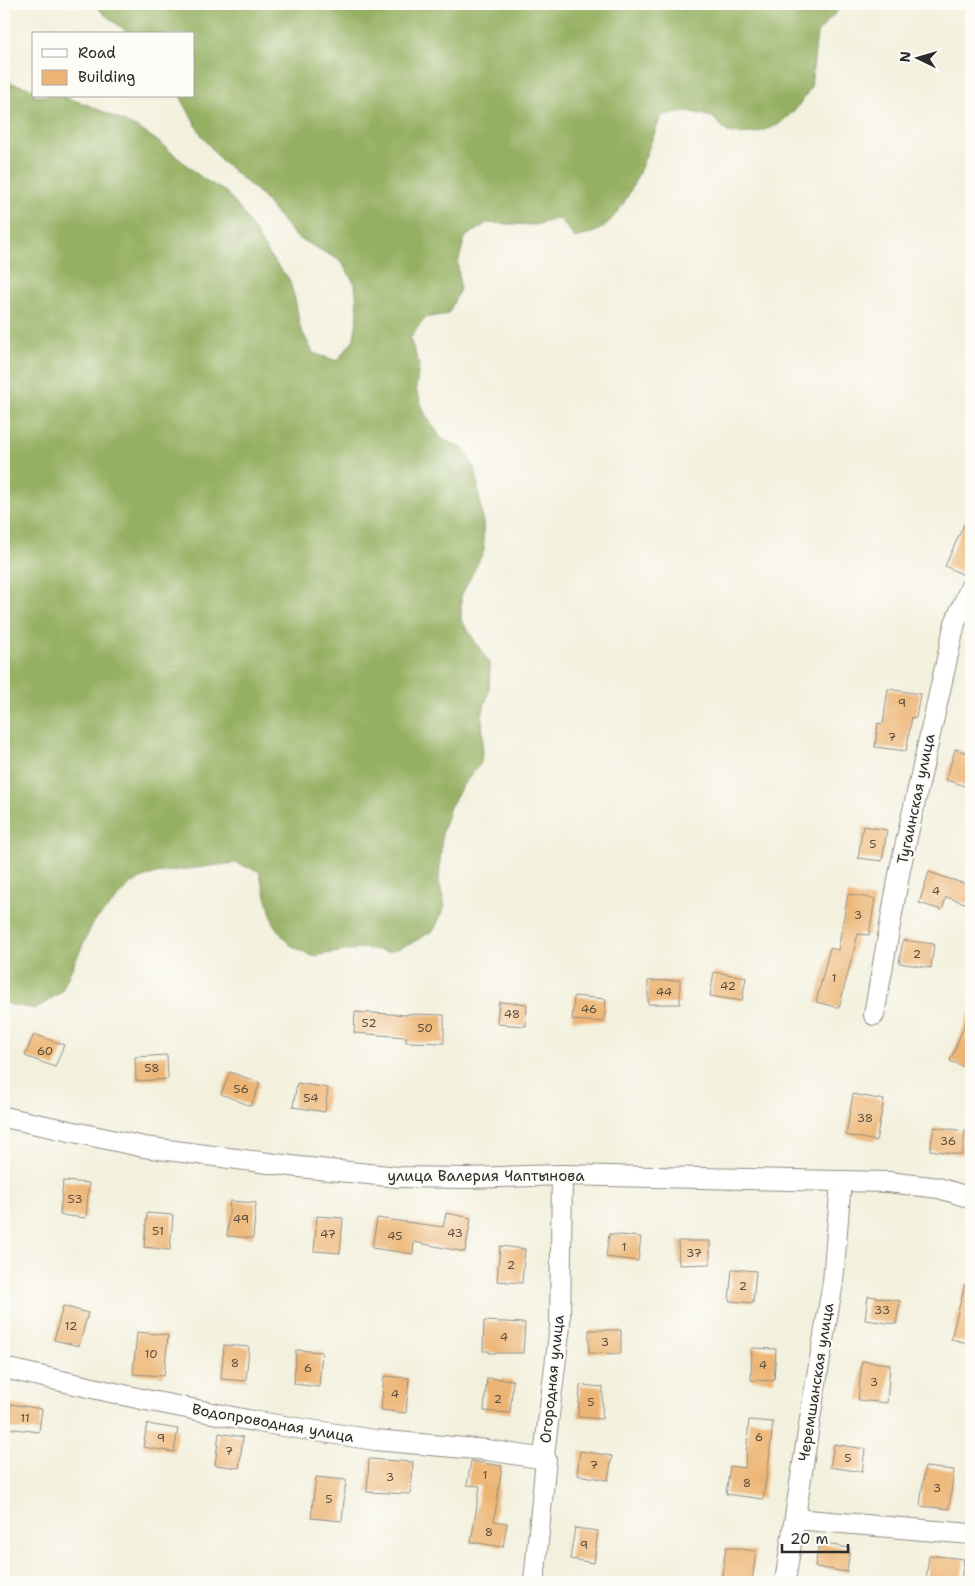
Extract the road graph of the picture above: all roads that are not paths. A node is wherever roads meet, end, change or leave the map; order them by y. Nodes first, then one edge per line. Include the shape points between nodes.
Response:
1 (971, 586) edge
2 (874, 1015) dead end
3 (4, 1117) edge
4 (562, 1175) junction
5 (841, 1181) junction
6 (971, 1198) edge
7 (4, 1368) edge
8 (546, 1459) junction
9 (795, 1519) junction
10 (971, 1534) edge
11 (534, 1582) edge
12 (786, 1582) edge

1 - 2 street, Тугаинская улица via 954,623 900,869
3 - 4 street, улица Валерия Чаптынова via 144,1146 299,1167 398,1177
4 - 5 street, улица Валерия Чаптынова
4 - 8 street, Огородная улица via 560,1326
5 - 6 street, улица Валерия Чаптынова via 939,1188
5 - 9 street, Черемшанская улица via 833,1282
7 - 8 street, Водопроводная улица via 258,1422 375,1440
8 - 11 street, Огородная улица
9 - 10 street
9 - 12 street, Черемшанская улица

